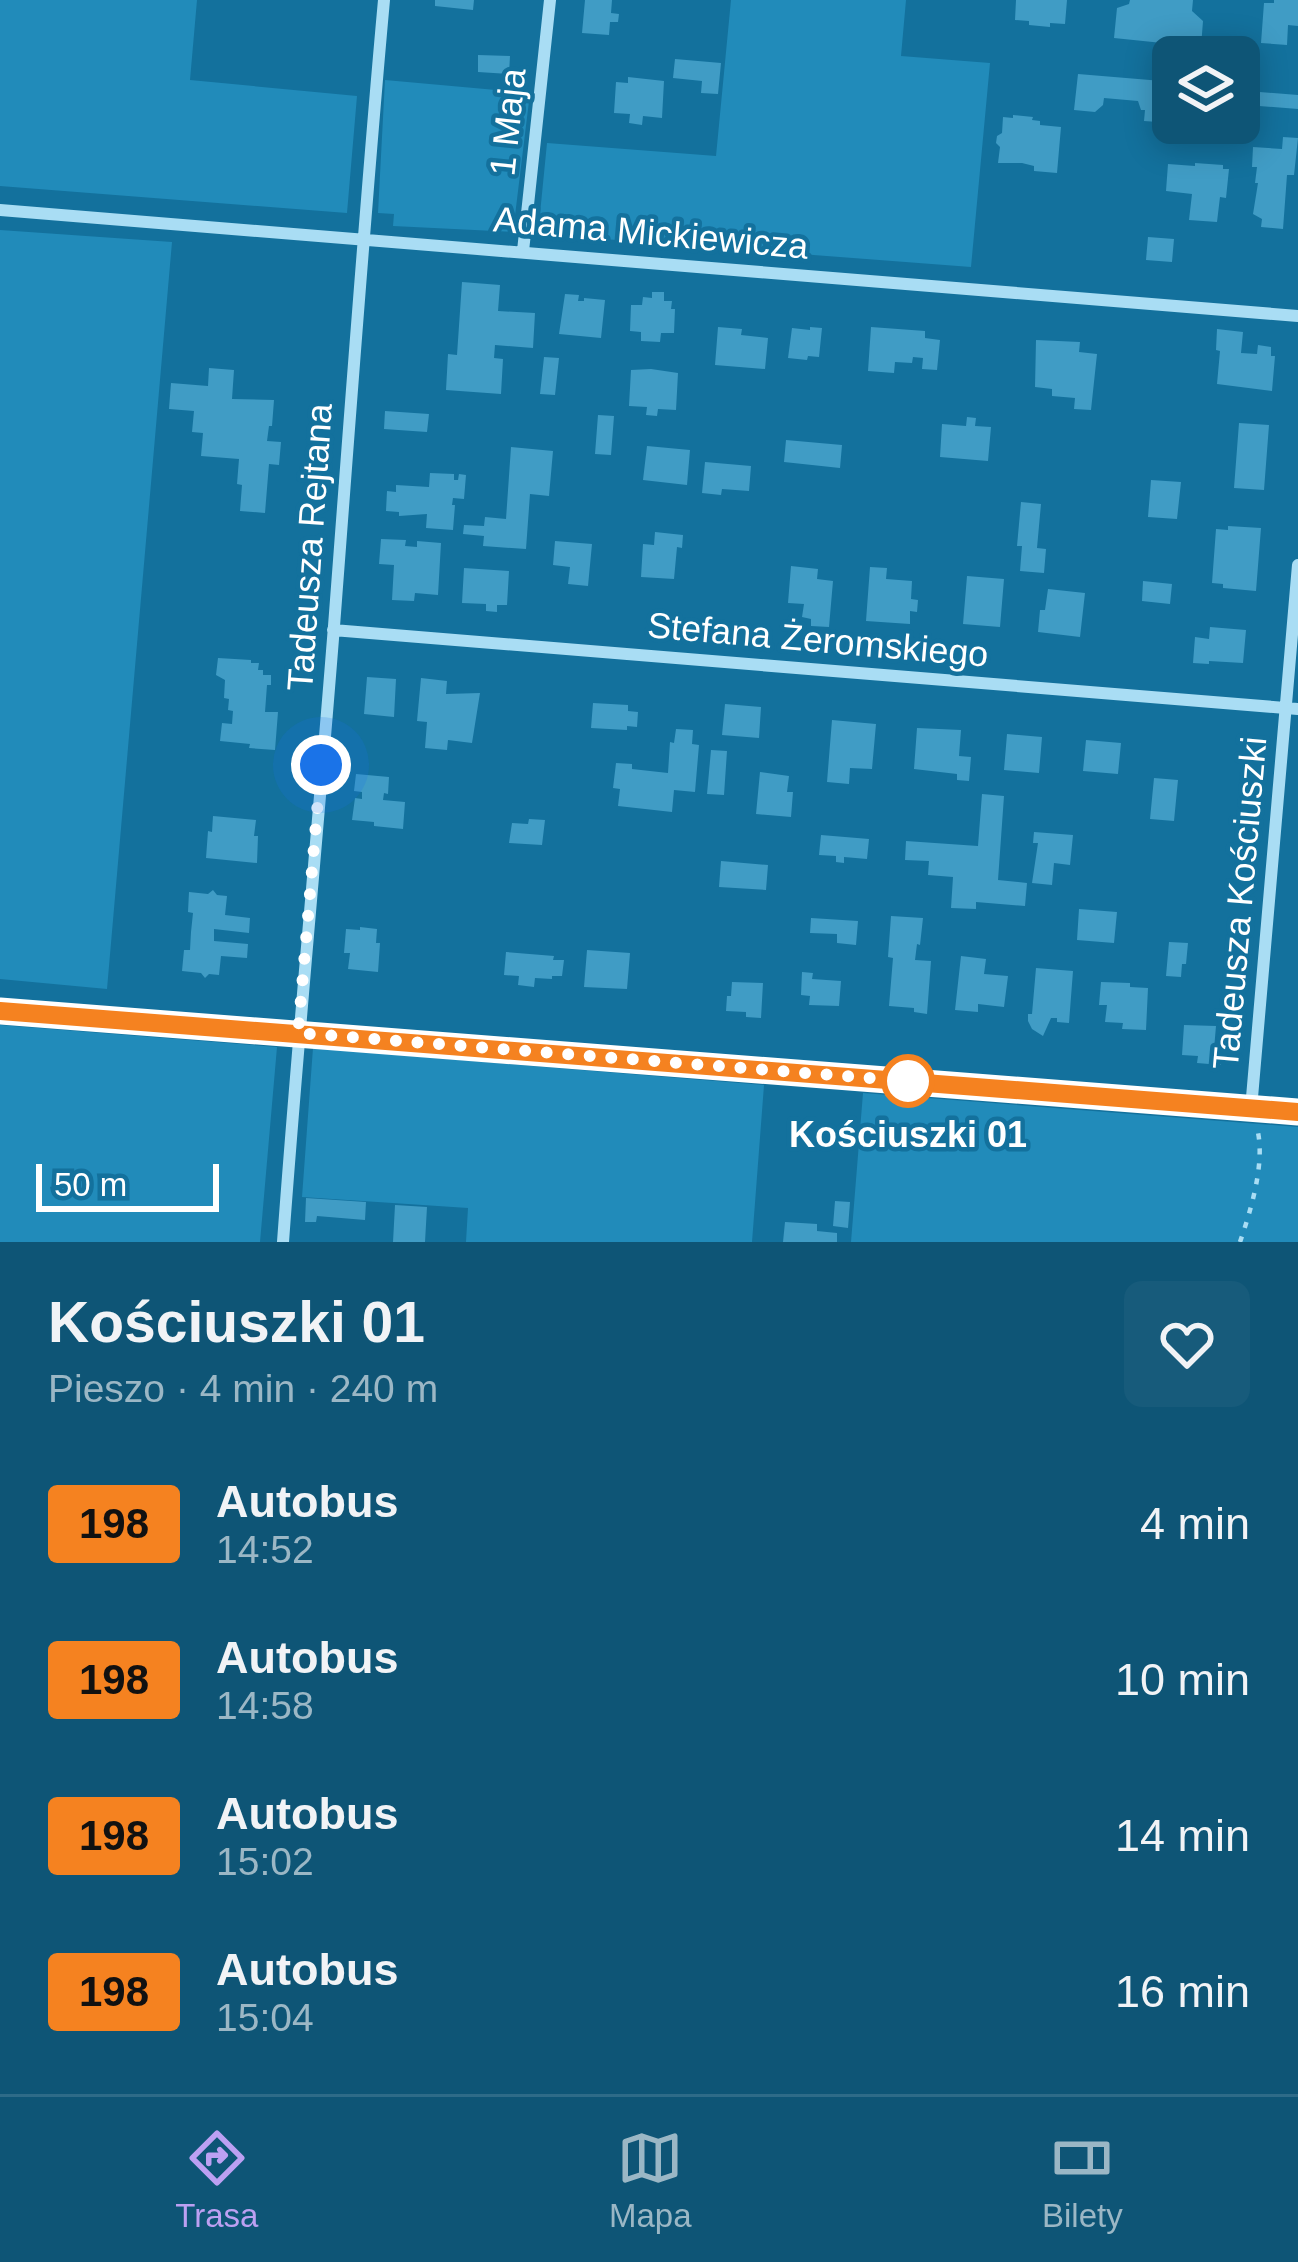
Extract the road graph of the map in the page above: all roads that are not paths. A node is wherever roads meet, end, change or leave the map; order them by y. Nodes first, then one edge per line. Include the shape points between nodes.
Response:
1 (384, 0) edge
2 (550, 0) edge
3 (0, 210) edge
4 (362, 241) junction
5 (523, 250) junction
6 (1298, 316) edge
7 (1298, 565) edge
8 (333, 630) junction
9 (1292, 708) edge
10 (0, 1011) edge
11 (298, 1033) junction
12 (1251, 1108) junction
13 (1298, 1112) edge
14 (283, 1242) edge

1 - 4 street, Tadeusza Rejtana
2 - 5 street, 1 Maja
3 - 4 street, Adama Mickiewicza
4 - 5 street, Adama Mickiewicza
4 - 8 street, Tadeusza Rejtana
5 - 6 street, Adama Mickiewicza
7 - 9 street, Tadeusza Kościuszki
8 - 9 street, Stefana Żeromskiego
8 - 11 street, Tadeusza Rejtana
9 - 12 street, Tadeusza Kościuszki
10 - 11 street
11 - 12 street
11 - 14 street, Tadeusza Rejtana
12 - 13 street

